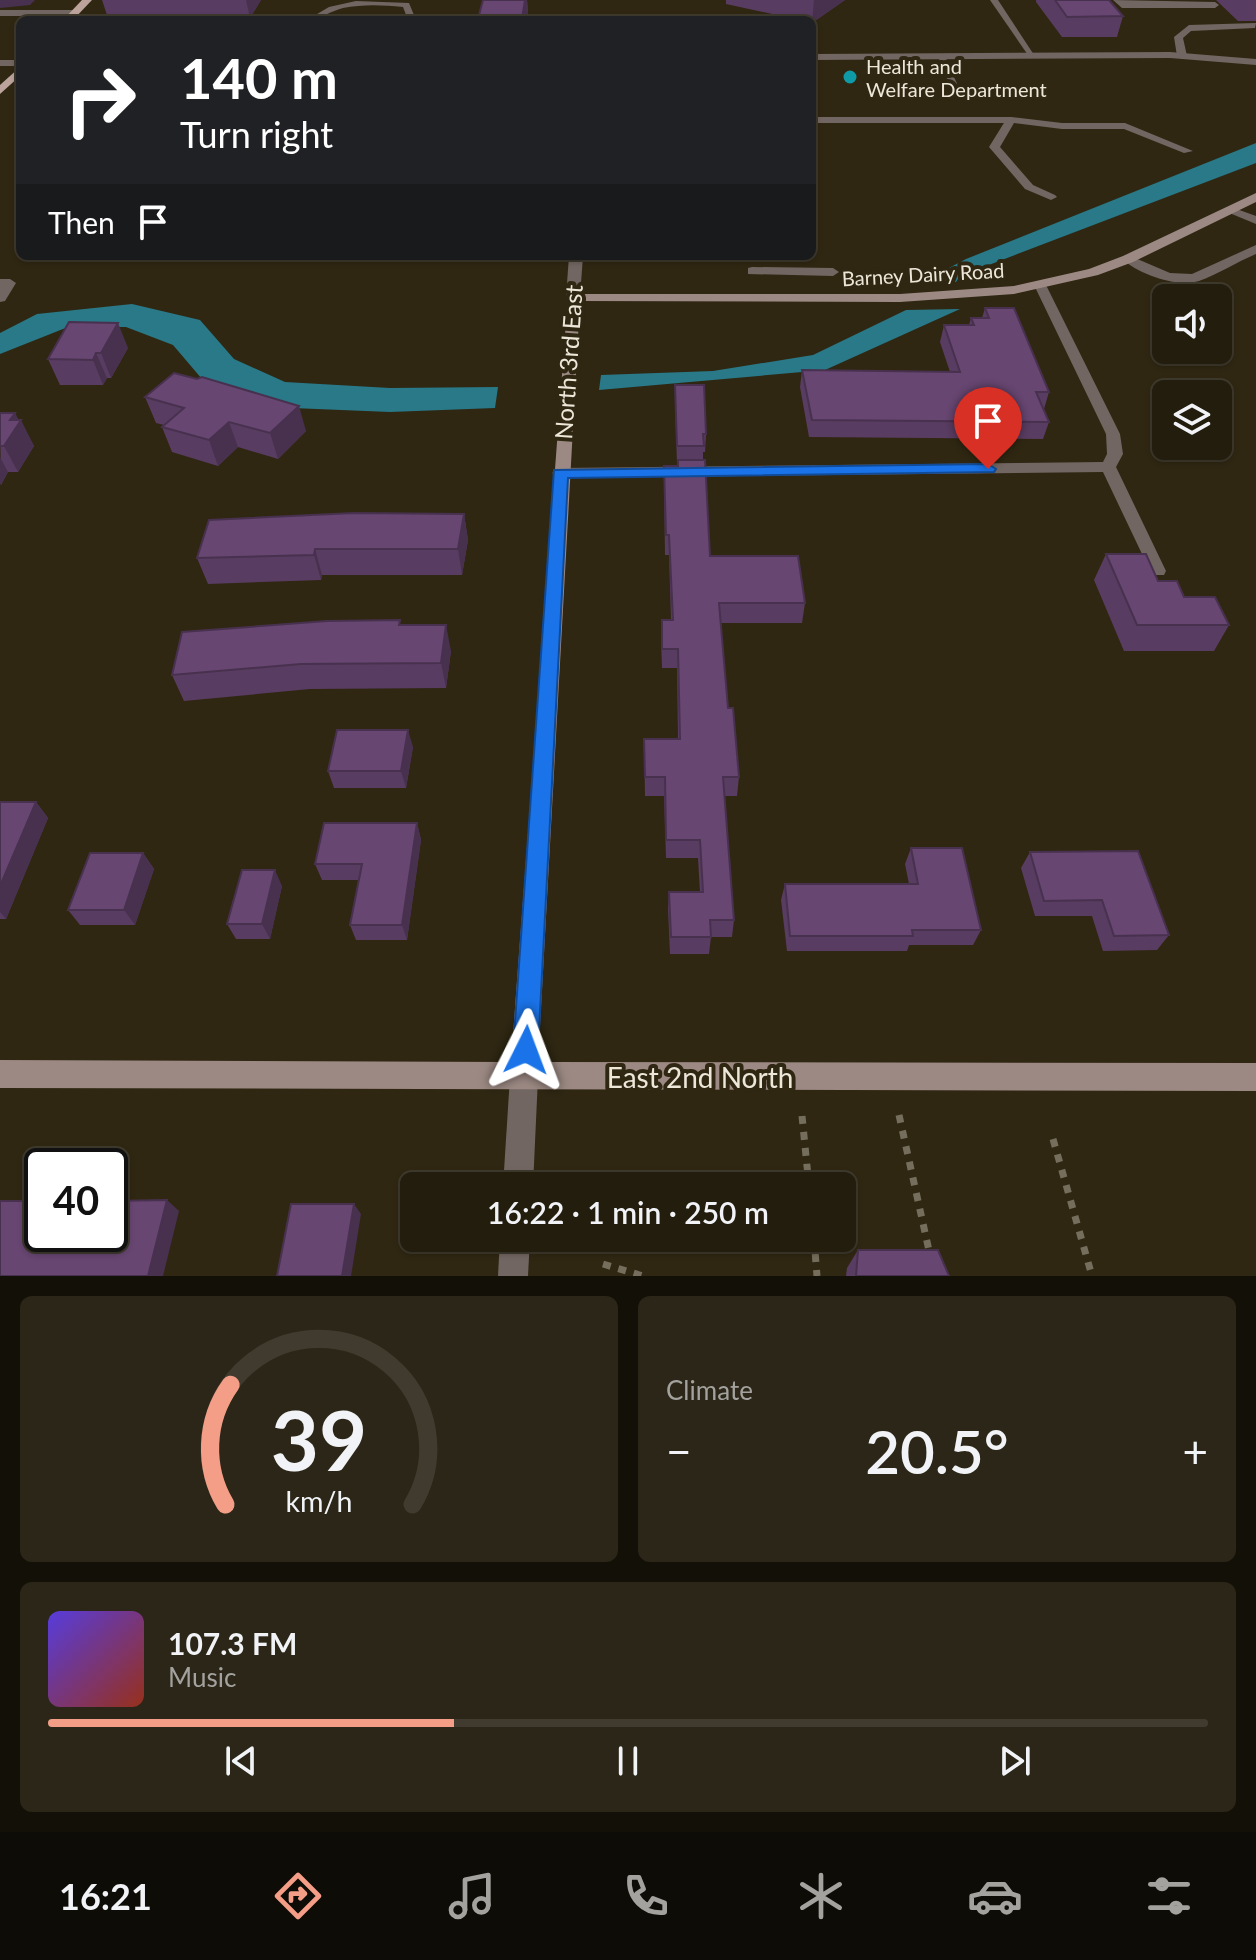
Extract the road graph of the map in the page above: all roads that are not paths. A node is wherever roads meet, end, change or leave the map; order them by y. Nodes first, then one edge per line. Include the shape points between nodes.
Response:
1 (87, 0) edge
2 (994, 0) edge
3 (1117, 0) edge
4 (1178, 5) junction
5 (1215, 5) dead end
6 (0, 13) edge
7 (53, 16) edge
8 (72, 16) edge
9 (317, 16) edge
10 (410, 16) edge
11 (1192, 19) dead end
12 (1255, 25) edge
13 (940, 56) junction
14 (1033, 56) junction
15 (1182, 56) junction
16 (816, 57) edge
17 (1256, 62) edge
18 (16, 74) edge
19 (0, 91) edge
20 (960, 98) dead end
21 (816, 120) edge
22 (1011, 120) junction
23 (1188, 151) dead end
24 (1051, 197) dead end
25 (1256, 197) edge
26 (1231, 210) junction
27 (1256, 220) edge
28 (1256, 249) edge
29 (1128, 259) junction
30 (576, 260) edge
31 (752, 271) dead end
32 (833, 272) dead end
33 (0, 283) edge
34 (1040, 285) junction
35 (573, 297) junction
36 (0, 298) edge
37 (1108, 467) junction
38 (560, 473) junction
39 (1158, 571) dead end
40 (0, 1074) edge
41 (524, 1077) junction
42 (1256, 1077) edge
43 (519, 1172) edge
44 (514, 1252) edge
45 (513, 1276) edge

1 - 8 main road
2 - 14 lane
3 - 4 lane via 1122,5
4 - 5 lane
4 - 11 lane
6 - 7 lane
9 - 10 lane via 336,4 385,2 406,5
12 - 15 lane via 1189,28 1178,37
13 - 14 street
13 - 16 street
13 - 20 lane
14 - 15 street
15 - 17 street
18 - 19 main road
21 - 22 street
22 - 23 lane via 1125,126
22 - 24 lane via 994,147 1029,187
25 - 26 street, Barney Dairy Road
26 - 27 lane
26 - 29 street, Barney Dairy Road
28 - 29 lane via 1183,279 1160,275
29 - 34 street, Barney Dairy Road
30 - 35 street, North 3rd East
31 - 32 lane
33 - 36 lane via 10,283
34 - 35 street, Barney Dairy Road via 900,298
34 - 37 lane via 1113,434 1115,454
35 - 38 street, North 3rd East
37 - 38 lane
37 - 39 lane
38 - 41 street, North 3rd East
40 - 41 street, East 2nd North
41 - 42 street, East 2nd North
41 - 43 street, North 3rd East
44 - 45 street

